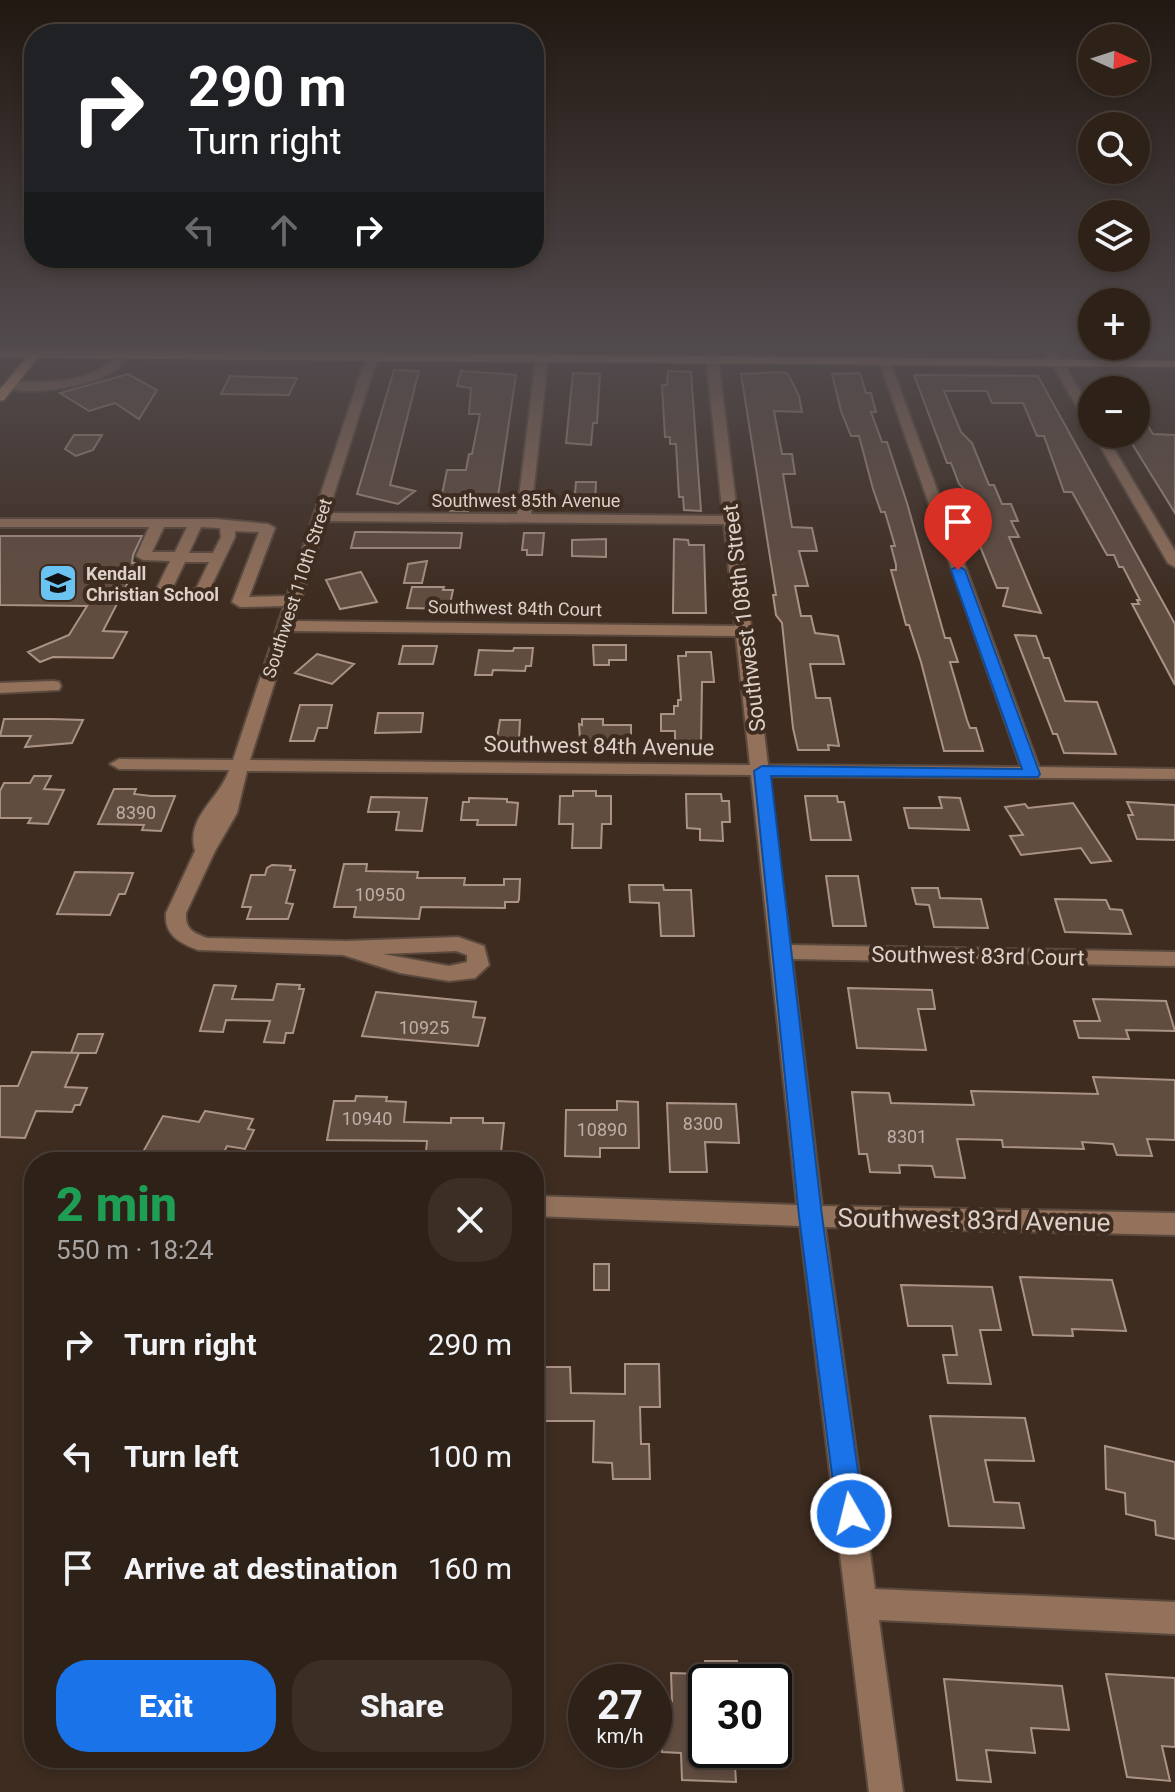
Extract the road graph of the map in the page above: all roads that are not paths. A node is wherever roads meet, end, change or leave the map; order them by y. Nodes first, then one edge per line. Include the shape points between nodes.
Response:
1 (347, 433) edge
2 (534, 433) edge
3 (722, 433) edge
4 (908, 433) edge
5 (1107, 448) edge
6 (319, 517) junction
7 (524, 518) junction
8 (733, 520) junction
9 (0, 523) edge
10 (196, 523) junction
11 (158, 524) junction
12 (227, 526) junction
13 (179, 557) junction
14 (218, 558) junction
15 (1175, 563) edge
16 (292, 601) junction
17 (285, 626) junction
18 (745, 631) junction
19 (53, 686) dead end
20 (1, 687) edge
21 (119, 764) dead end
22 (762, 771) junction
23 (1032, 774) junction
24 (1175, 774) edge
25 (238, 775) junction
26 (346, 948) junction
27 (782, 952) junction
28 (1175, 959) edge
29 (544, 1206) edge
30 (811, 1216) junction
31 (1175, 1224) edge
32 (863, 1604) junction
33 (1175, 1618) edge
34 (886, 1792) edge

1 - 6 street, Southwest 110th Street
2 - 7 street
3 - 8 street, Southwest 108th Street
4 - 23 street
5 - 15 street
6 - 7 street, Southwest 85th Avenue
6 - 16 street, Southwest 110th Street
7 - 8 street, Southwest 85th Avenue
8 - 18 street, Southwest 108th Street
9 - 11 street
10 - 11 street
10 - 12 street
10 - 13 street
11 - 13 street via 143,556
12 - 14 street
12 - 16 street via 268,528 240,602
13 - 14 street
13 - 14 street via 162,594 201,594
16 - 17 street, Southwest 110th Street
17 - 18 street, Southwest 84th Court
17 - 25 street, Southwest 110th Street
18 - 22 street, Southwest 108th Street
19 - 20 street
21 - 25 street, Southwest 84th Avenue
22 - 23 street, Southwest 84th Avenue
22 - 25 street, Southwest 84th Avenue
22 - 27 street, Southwest 108th Street
23 - 24 street, Southwest 84th Avenue
25 - 26 street, Southwest 110th Street via 228,813 176,913 177,930 205,945
26 - 26 street via 359,956 443,975 470,970 479,958 477,951 458,944
27 - 28 street, Southwest 83rd Court
27 - 30 street, Southwest 108th Street
29 - 30 street, Southwest 83rd Avenue
30 - 31 street, Southwest 83rd Avenue
30 - 32 street, Southwest 108th Street
32 - 33 street
32 - 34 street, Southwest 108th Street

